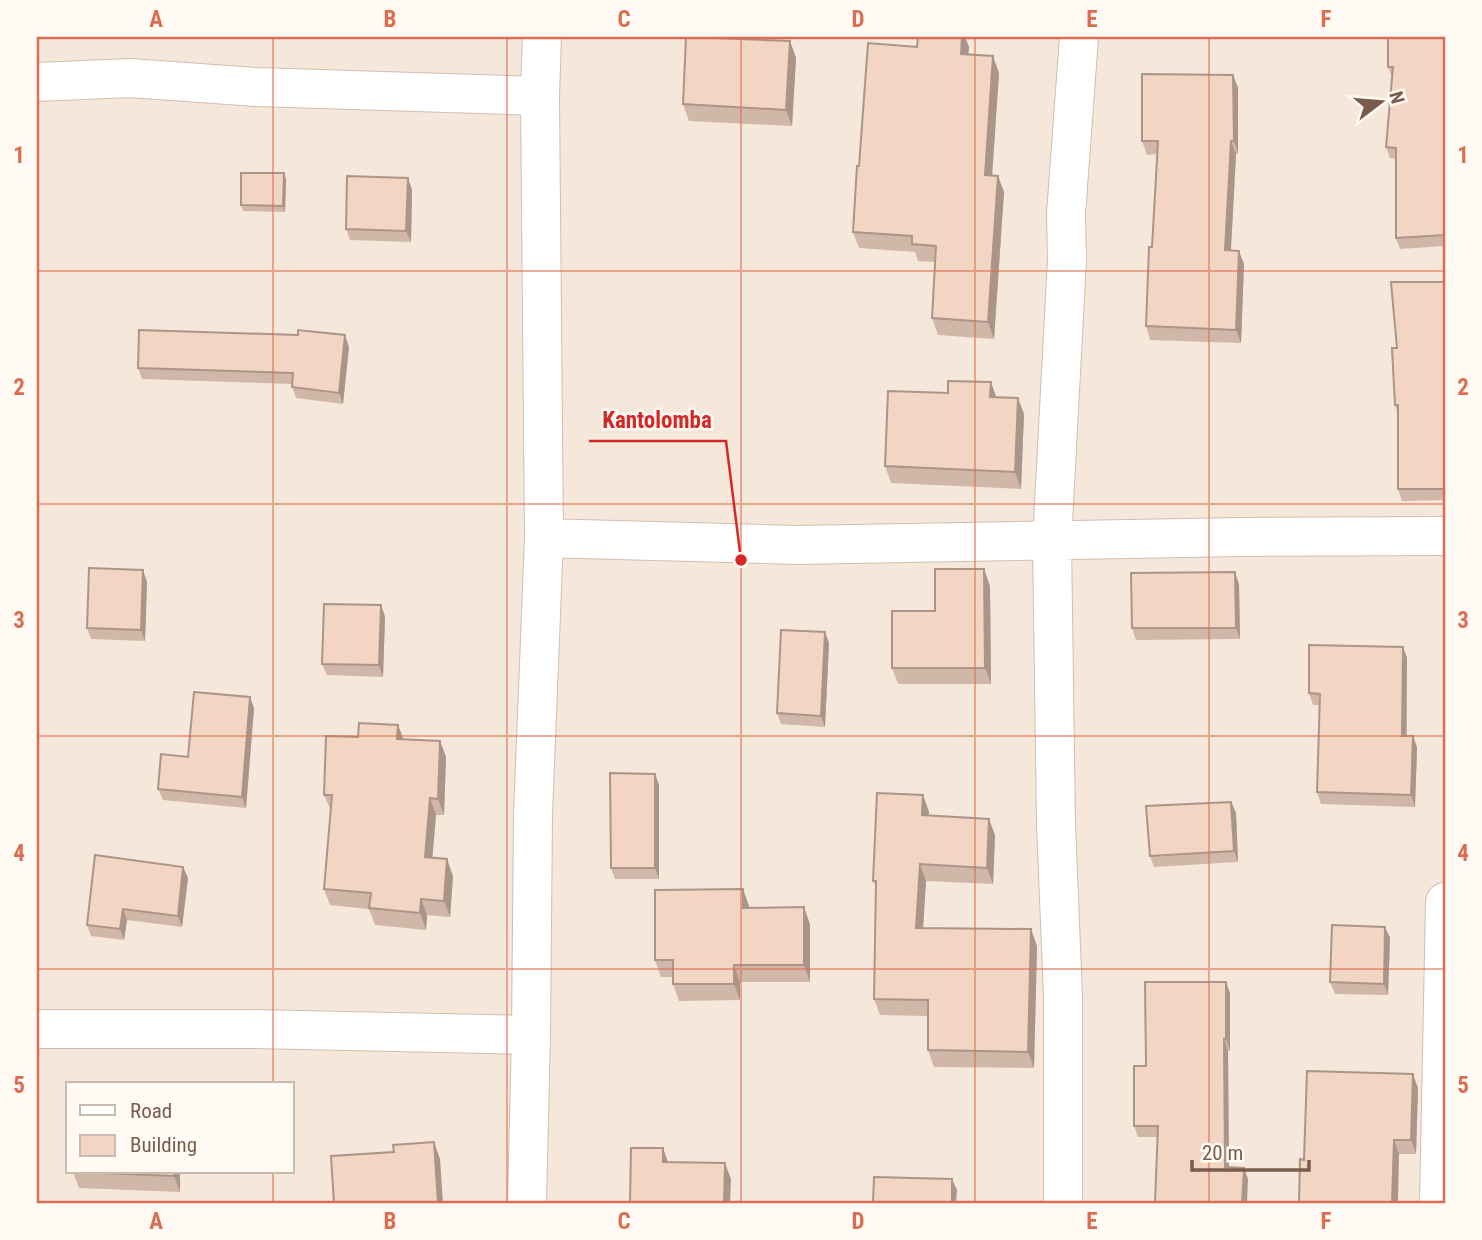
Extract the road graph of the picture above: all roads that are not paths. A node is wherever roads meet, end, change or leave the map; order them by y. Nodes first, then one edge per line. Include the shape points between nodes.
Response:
1 (542, 37) edge
2 (1079, 37) edge
3 (37, 82) edge
4 (540, 96) junction
5 (1445, 536) edge
6 (544, 538) junction
7 (1052, 541) junction
8 (1445, 902) edge
9 (37, 1029) edge
10 (531, 1035) junction
11 (527, 1203) edge
12 (1063, 1203) edge
13 (1439, 1203) edge

1 - 4 street
2 - 7 street via 1066,214
3 - 4 street via 131,78
4 - 6 street
5 - 7 street
6 - 7 street via 797,545
6 - 10 street via 533,815
7 - 12 street
8 - 13 street
9 - 10 street
10 - 11 street

